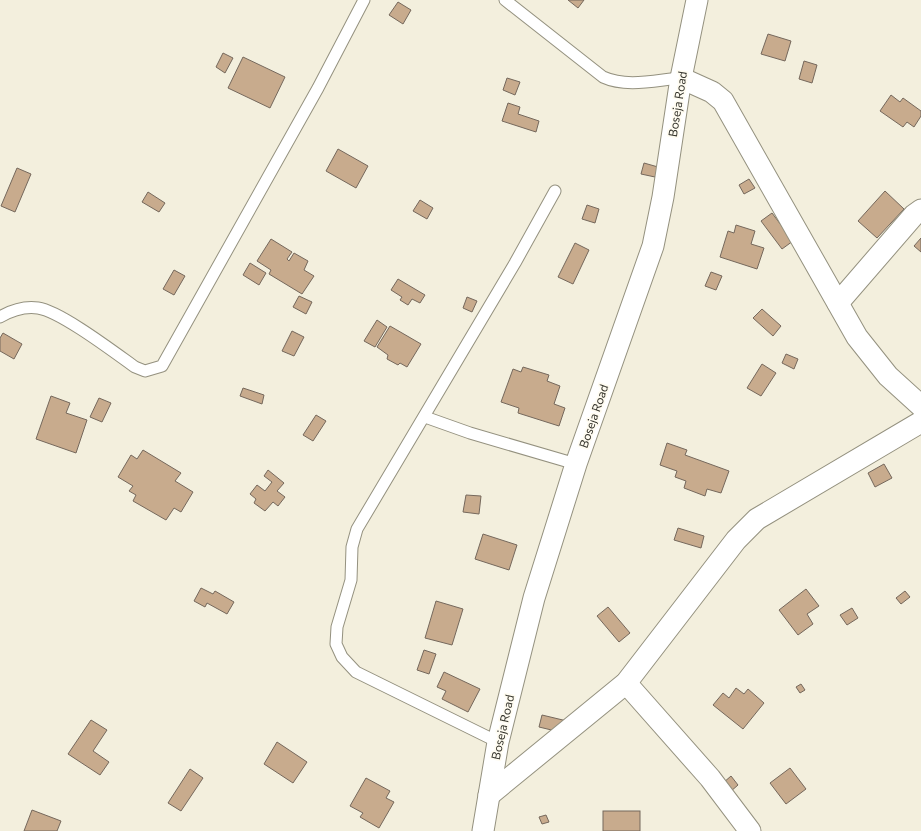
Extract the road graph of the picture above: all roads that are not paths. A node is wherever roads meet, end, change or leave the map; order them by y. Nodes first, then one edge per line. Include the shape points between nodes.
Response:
1 (364, 0) edge
2 (505, 0) edge
3 (697, 0) edge
4 (681, 78) junction
5 (555, 191) dead end
6 (921, 210) edge
7 (838, 303) junction
8 (0, 317) edge
9 (921, 406) edge
10 (425, 418) junction
11 (921, 422) edge
12 (576, 464) junction
13 (626, 683) junction
14 (498, 742) junction
15 (489, 795) junction
16 (482, 831) edge
17 (750, 831) edge

1 - 8 lane via 318,88 162,366 146,371 135,367 48,310 24,307
2 - 4 lane via 604,78 613,82
3 - 4 street, Boseja Road
4 - 7 street via 712,92 727,108
4 - 12 street, Boseja Road via 663,197 652,246
5 - 10 lane
6 - 7 street
7 - 9 street via 870,356
10 - 12 lane
10 - 14 lane via 357,530 352,547 351,580 337,627 336,644 342,657 356,672
11 - 13 street via 747,528
12 - 14 street, Boseja Road via 534,598
13 - 15 street
13 - 17 street via 710,778
14 - 15 street, Boseja Road
15 - 16 street, Boseja Road

